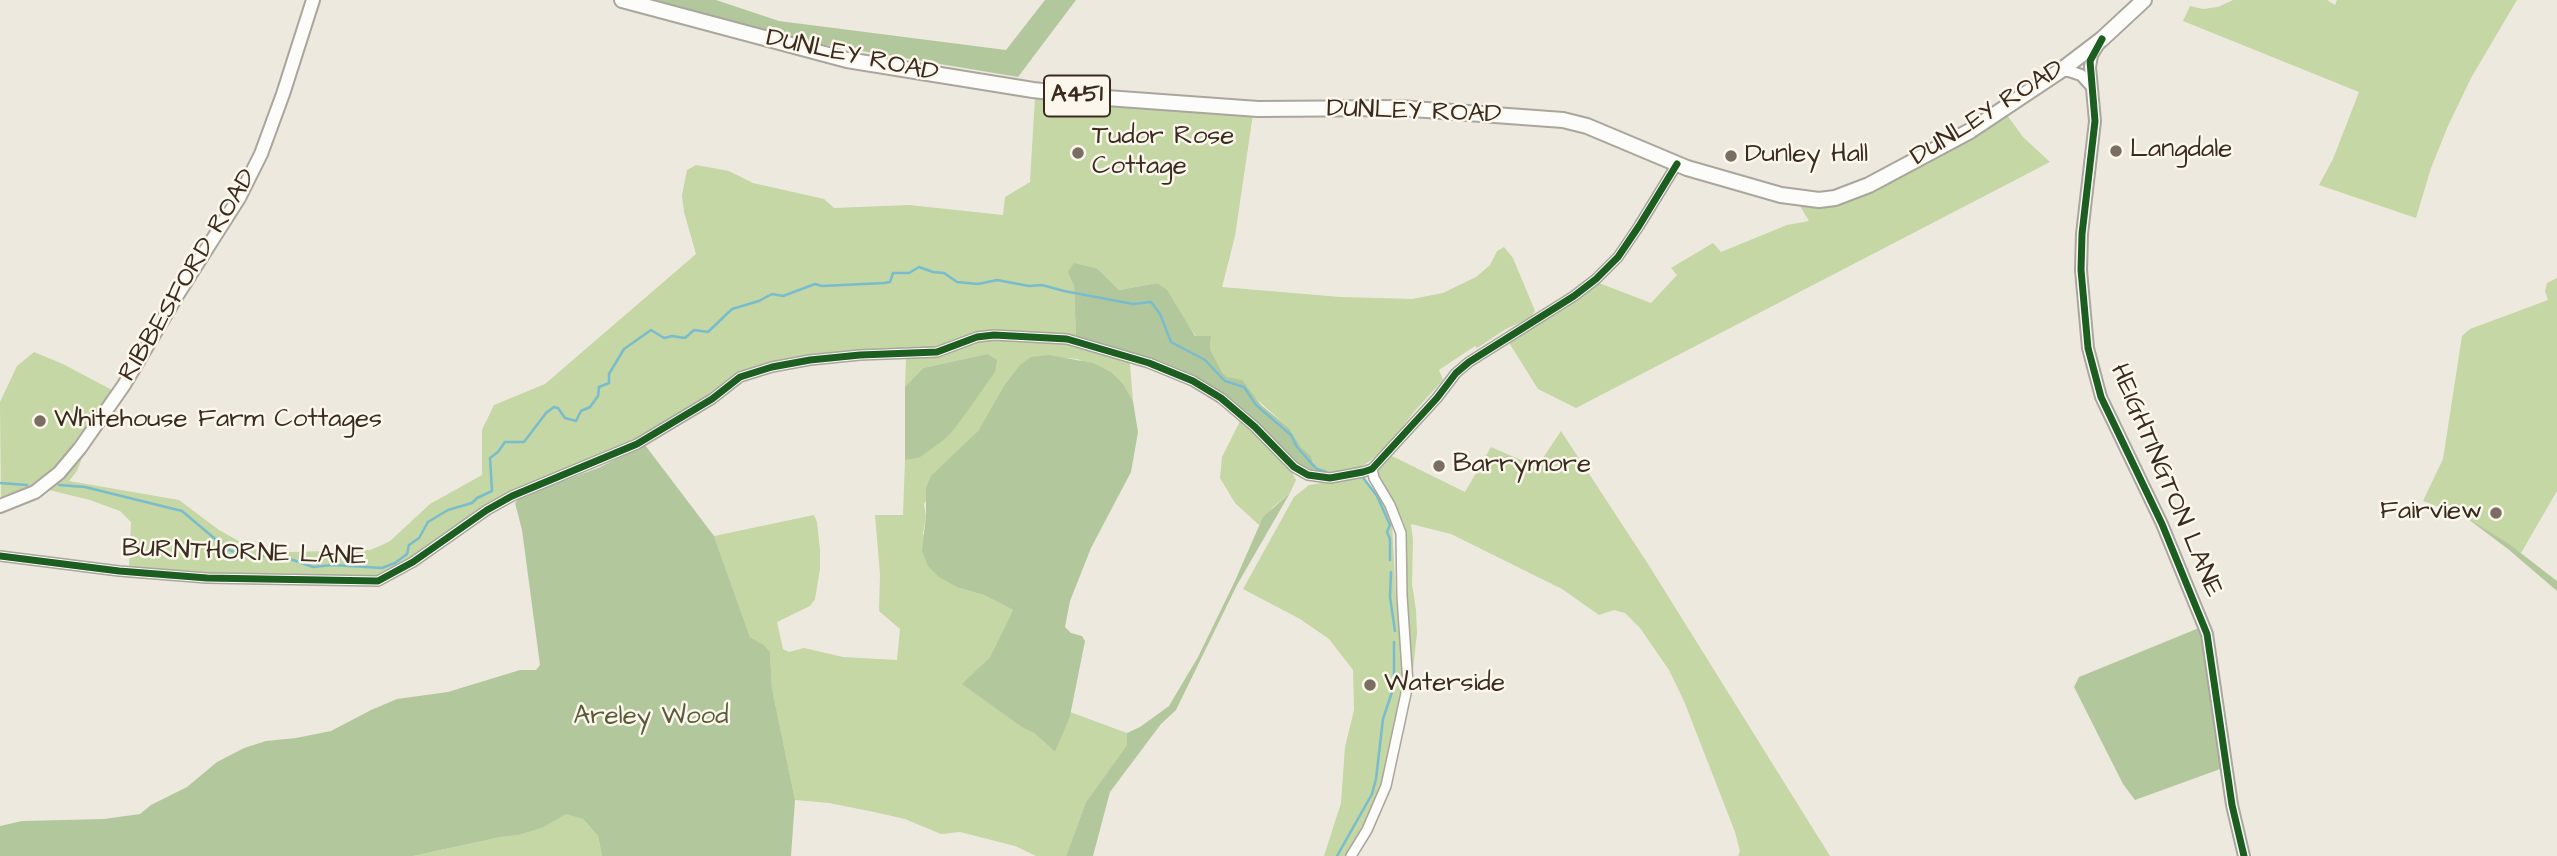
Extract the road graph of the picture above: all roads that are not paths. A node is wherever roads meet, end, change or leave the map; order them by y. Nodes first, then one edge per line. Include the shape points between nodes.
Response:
1 (313, 0) edge
2 (622, 0) edge
3 (2144, 0) edge
4 (2102, 39) junction
5 (2060, 71) junction
6 (2091, 86) junction
7 (1677, 163) junction
8 (1372, 469) junction
9 (0, 506) edge
10 (0, 556) edge
11 (1351, 856) edge
12 (2245, 856) edge

1 - 9 main road, RIBBESFORD ROAD via 261,154 124,386 59,474 35,492
2 - 7 main road, DUNLEY ROAD / A451 via 847,60 986,84 1230,108 1399,108 1563,120
3 - 4 main road, DUNLEY ROAD / A451
4 - 5 main road, DUNLEY ROAD / A451
4 - 6 street, HEIGHTINGTON LANE via 2090,61
5 - 6 street via 2081,75
5 - 7 main road, DUNLEY ROAD / A451 via 1948,143 1835,198 1781,195
6 - 12 street, HEIGHTINGTON LANE via 2095,130 2081,270 2093,370 2207,634 2232,805
7 - 8 street via 1618,257 1574,296 1456,373
8 - 10 street, BURNTHORNE LANE via 1330,478 1308,475 1242,415 1193,381 1121,353 1067,339 994,335 937,352 810,360 740,377 637,444 487,510 379,581 207,578
8 - 11 street via 1401,533 1408,684 1386,786

